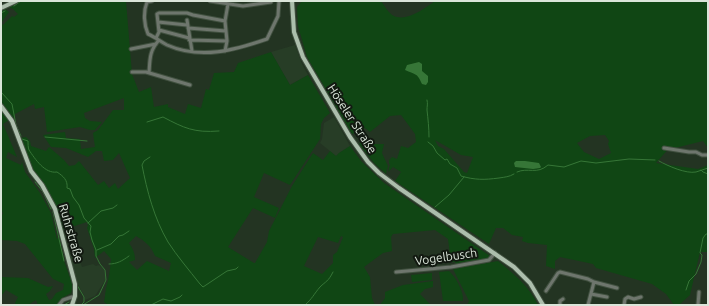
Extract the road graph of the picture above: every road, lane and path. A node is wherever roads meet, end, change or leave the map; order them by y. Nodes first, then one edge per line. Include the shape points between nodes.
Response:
1 (16, 1) edge
2 (152, 1) edge
3 (210, 1) edge
4 (292, 1) edge
5 (146, 2) edge
6 (271, 2) edge
7 (279, 2) edge
8 (228, 4) junction
9 (1, 8) edge
10 (187, 20) dead end
11 (225, 21) junction
12 (158, 22) junction
13 (187, 26) junction
14 (159, 30) junction
15 (226, 31) junction
16 (156, 38) junction
17 (189, 39) junction
18 (159, 40) junction
19 (227, 41) junction
20 (156, 44) junction
21 (131, 49) dead end
22 (192, 51) junction
23 (225, 51) junction
24 (132, 72) dead end
25 (149, 73) junction
26 (190, 85) dead end
27 (1, 106) edge
28 (664, 148) dead end
29 (708, 155) edge
30 (495, 253) junction
31 (396, 272) dead end
32 (594, 282) junction
33 (617, 288) dead end
34 (546, 291) dead end
35 (699, 292) dead end
36 (591, 294) junction
37 (75, 296) junction
38 (607, 297) dead end
39 (641, 297) dead end
40 (563, 299) dead end
41 (59, 305) edge
42 (72, 305) edge
43 (543, 305) edge
44 (560, 305) edge
45 (588, 305) edge
46 (624, 305) edge
47 (698, 305) edge

1 - 9 main road
2 - 5 street
3 - 8 street
4 - 30 main road, Höseler Straße via 294,32 303,57 358,150 391,182
5 - 16 street via 144,21 147,32
6 - 7 street
6 - 8 street via 243,6
7 - 23 street via 278,16 267,39
8 - 11 street
10 - 13 street
11 - 12 street via 187,13 159,13
11 - 15 street
12 - 13 street
12 - 14 street
13 - 15 street
13 - 17 street
14 - 16 street
14 - 17 street
15 - 19 street
16 - 18 street
17 - 19 street
17 - 22 street
18 - 20 street
18 - 22 street
19 - 23 street
20 - 21 street
20 - 25 street via 149,58
22 - 23 street
24 - 25 street
25 - 26 street
27 - 37 main road, Ruhrstraße via 12,121 31,171 42,185 55,210 75,284
28 - 29 street
30 - 31 street, Vogelbusch via 489,260 474,263
30 - 43 main road, Höseler Straße via 522,275
32 - 33 street
32 - 34 street via 560,272
32 - 36 street
35 - 47 street
36 - 38 street
36 - 45 street
37 - 41 street via 63,300
37 - 42 main road, Ruhrstraße
39 - 46 street via 628,297
40 - 44 street

